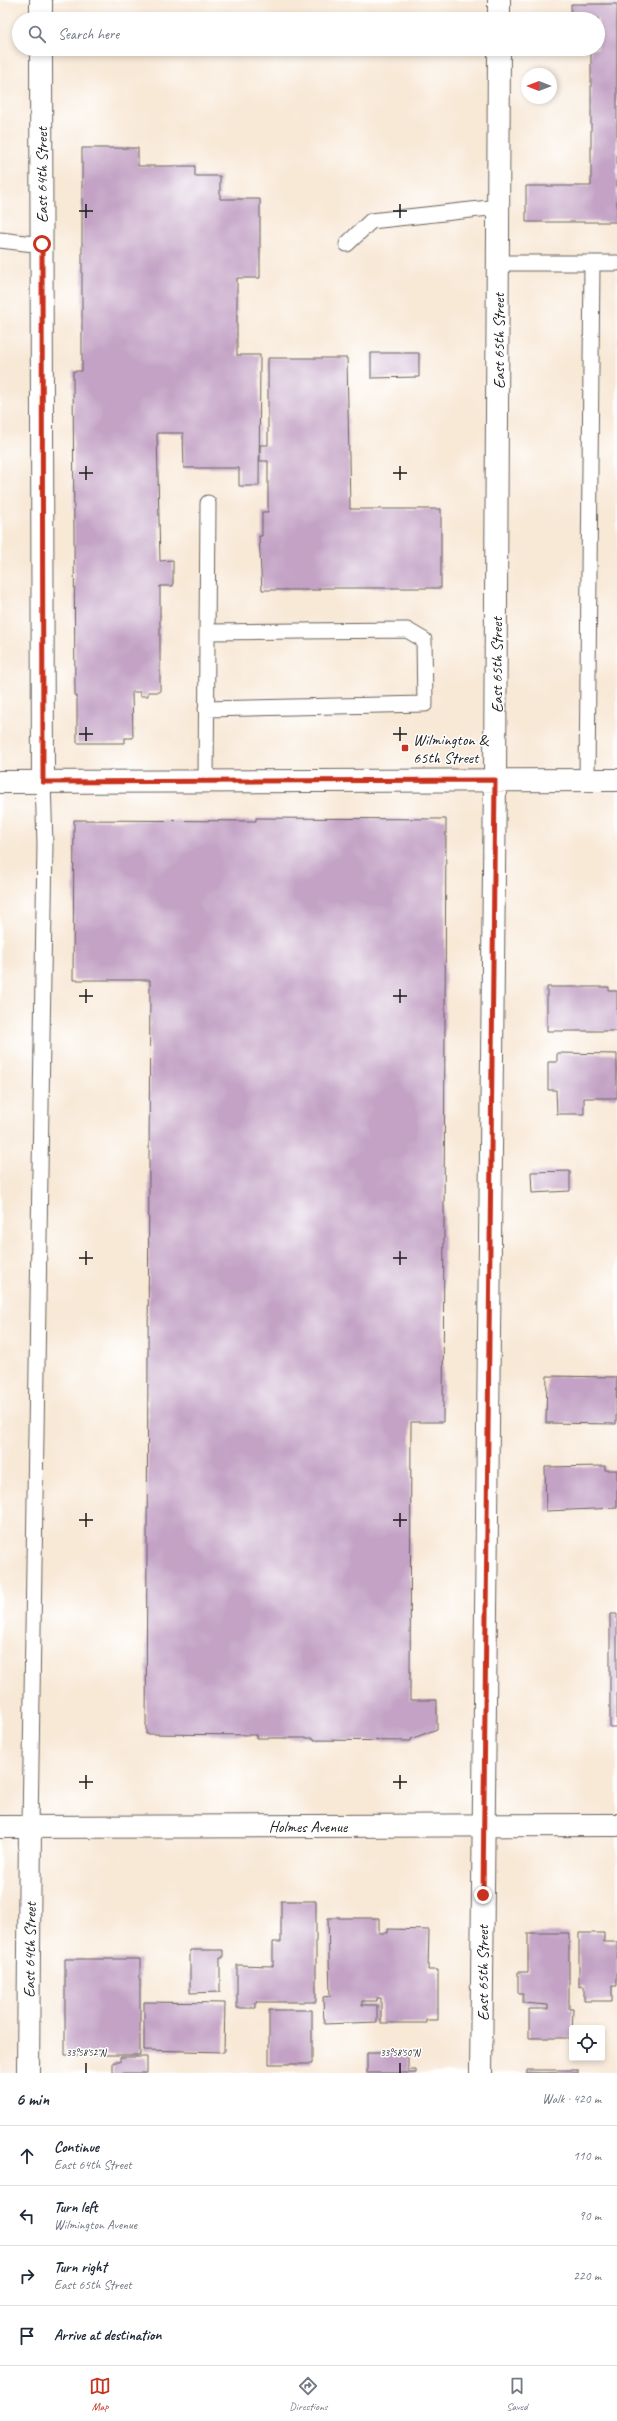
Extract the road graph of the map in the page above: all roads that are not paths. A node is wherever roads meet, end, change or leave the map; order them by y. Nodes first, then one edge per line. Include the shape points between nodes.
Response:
1 (41, 0) edge
2 (499, 0) edge
3 (41, 12) edge
4 (499, 12) edge
5 (41, 56) edge
6 (499, 56) edge
7 (498, 207) junction
8 (0, 240) edge
9 (42, 244) junction
10 (347, 244) dead end
11 (498, 263) junction
12 (592, 263) junction
13 (617, 263) edge
14 (208, 503) dead end
15 (207, 632) junction
16 (206, 709) junction
17 (495, 780) junction
18 (587, 780) junction
19 (617, 780) edge
20 (206, 781) junction
21 (0, 782) edge
22 (43, 782) junction
23 (483, 1825) junction
24 (617, 1825) edge
25 (0, 1827) edge
26 (30, 1827) junction
27 (28, 2073) edge
28 (481, 2073) edge

1 - 3 street
2 - 4 street
5 - 9 street, East 64th Street
6 - 7 street, East 65th Street
7 - 10 lane via 371,220
7 - 11 street, East 65th Street
8 - 9 lane
9 - 22 street, East 64th Street
11 - 12 lane
11 - 17 street, East 65th Street
12 - 13 lane
12 - 18 lane
14 - 15 lane
15 - 16 lane
15 - 16 lane via 407,630 424,640 425,704
16 - 20 lane
17 - 18 street
17 - 20 street
17 - 23 street, East 65th Street
18 - 19 street
20 - 22 street
21 - 22 street
22 - 26 lane via 45,844
23 - 24 street, Holmes Avenue
23 - 26 street, Holmes Avenue
23 - 28 street, East 65th Street
25 - 26 street, Holmes Avenue
26 - 27 street, East 64th Street

